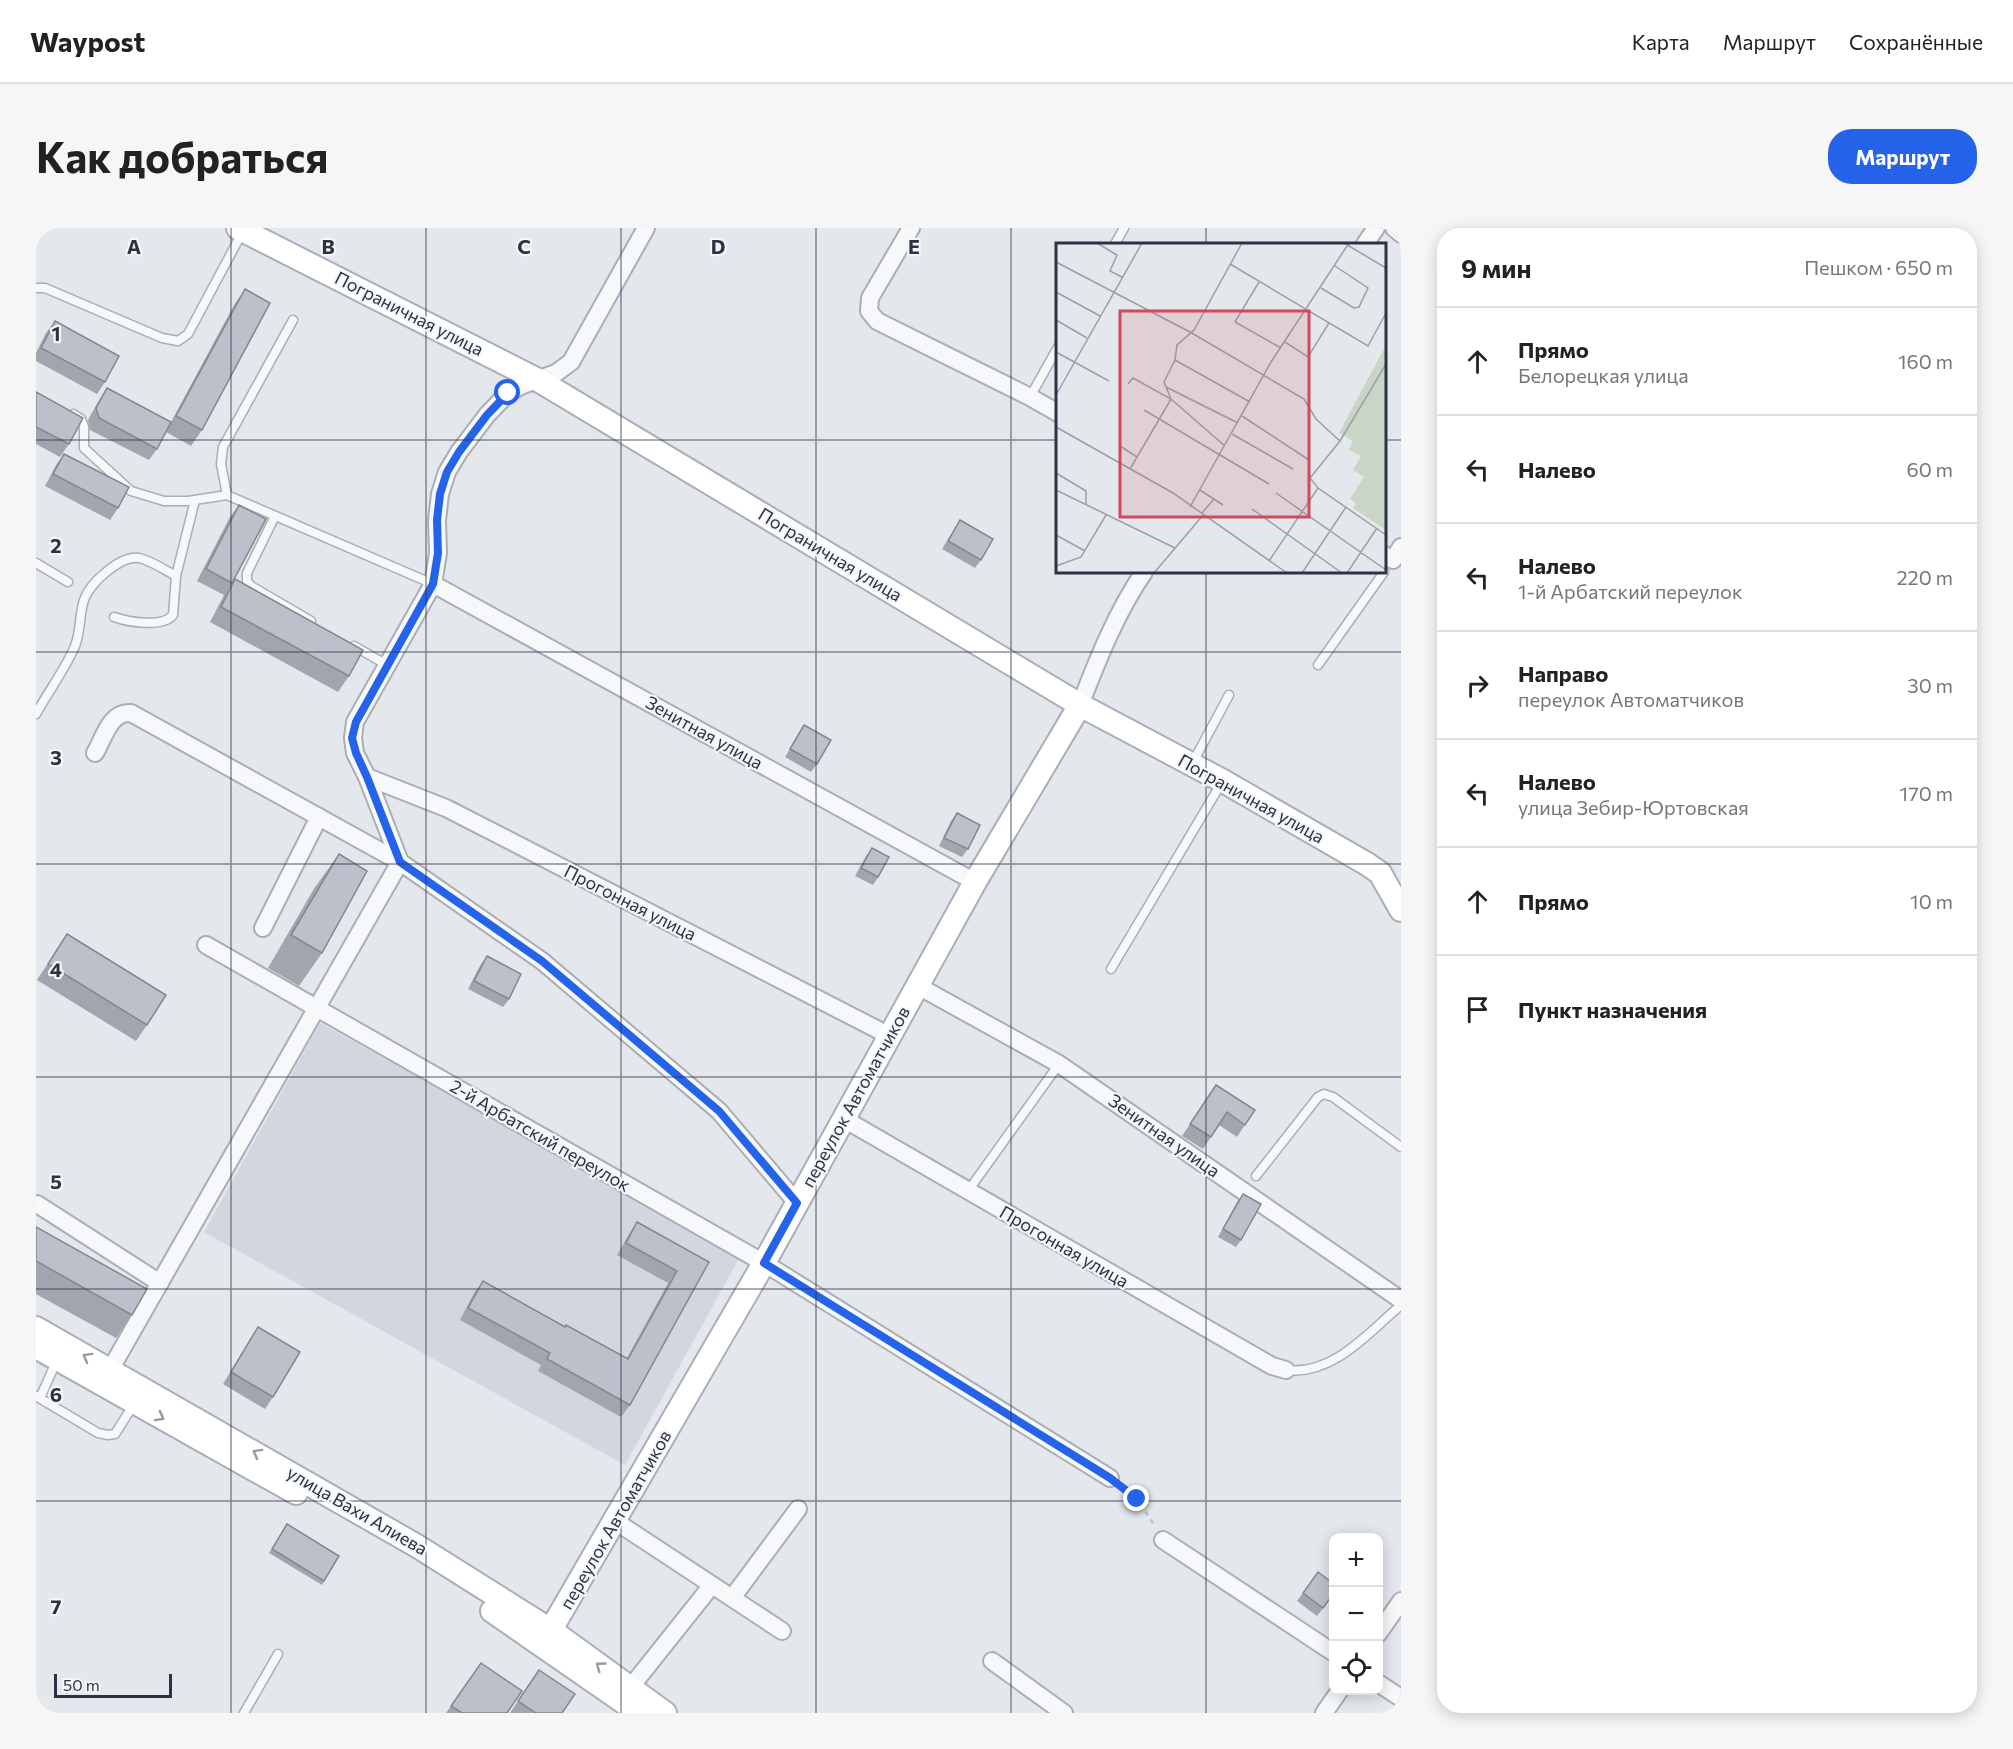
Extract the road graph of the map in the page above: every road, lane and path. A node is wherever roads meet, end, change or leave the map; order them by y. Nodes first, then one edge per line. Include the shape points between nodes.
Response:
1 (645, 228) edge
2 (911, 228) edge
3 (1124, 228) edge
4 (1376, 228) edge
5 (1394, 228) edge
6 (240, 229) edge
7 (1401, 234) edge
8 (1116, 243) edge
9 (1366, 243) edge
10 (36, 288) edge
11 (293, 320) dead end
12 (1056, 350) edge
13 (538, 380) junction
14 (1029, 397) junction
15 (63, 409) edge
16 (1056, 412) edge
17 (227, 495) junction
18 (195, 500) junction
19 (275, 516) junction
20 (36, 563) edge
21 (1143, 573) edge
22 (1383, 573) edge
23 (176, 576) junction
24 (68, 582) dead end
25 (433, 584) junction
26 (114, 617) dead end
27 (319, 626) edge
28 (348, 643) edge
29 (387, 665) junction
30 (1318, 665) dead end
31 (1229, 695) dead end
32 (1080, 705) junction
33 (36, 714) edge
34 (95, 753) dead end
35 (1191, 765) junction
36 (367, 777) junction
37 (1222, 781) junction
38 (319, 817) junction
39 (400, 862) junction
40 (975, 882) junction
41 (1401, 910) edge
42 (263, 928) dead end
43 (206, 945) dead end
44 (1112, 969) dead end
45 (918, 986) junction
46 (316, 1009) junction
47 (890, 1036) junction
48 (1059, 1064) junction
49 (844, 1119) junction
50 (1401, 1148) edge
51 (1256, 1176) dead end
52 (968, 1191) junction
53 (797, 1203) junction
54 (37, 1204) edge
55 (764, 1263) junction
56 (160, 1284) junction
57 (1401, 1303) edge
58 (36, 1328) edge
59 (36, 1347) edge
60 (57, 1359) junction
61 (110, 1370) junction
62 (1287, 1370) joint
63 (38, 1397) edge
64 (135, 1403) junction
65 (1110, 1478) joint
66 (798, 1509) dead end
67 (615, 1521) junction
68 (1163, 1540) joint
69 (712, 1585) junction
70 (732, 1598) junction
71 (1401, 1601) edge
72 (1383, 1627) edge
73 (782, 1631) dead end
74 (547, 1638) junction
75 (1329, 1650) edge
76 (278, 1654) dead end
77 (992, 1661) dead end
78 (1383, 1686) edge
79 (1337, 1695) edge
80 (1401, 1698) edge
81 (633, 1703) edge
82 (244, 1713) edge
83 (665, 1713) edge
84 (1064, 1713) edge
85 (1324, 1713) edge

1 - 13 street via 571,362
2 - 14 street via 870,298 869,311 877,321
3 - 8 lane
4 - 9 street
5 - 7 street
6 - 10 lane via 188,334 178,341 162,338 45,288
6 - 13 street, Пограничная улица
11 - 17 lane via 223,447 221,464
12 - 14 lane
13 - 25 street via 508,393 487,415 447,472 440,494
13 - 32 street, Пограничная улица
14 - 16 street
15 - 18 lane via 81,419 84,448 131,491 164,501
17 - 18 lane
17 - 19 lane
18 - 23 lane
19 - 25 lane
19 - 27 lane via 247,573 247,581
20 - 24 lane
21 - 32 street via 1128,596
22 - 30 lane
23 - 26 lane via 170,620 129,622
23 - 33 lane via 136,558 101,576 88,589 75,646
25 - 29 street
25 - 40 street, Зенитная улица
28 - 29 lane
29 - 36 street via 356,722 352,738
31 - 35 lane
32 - 35 street, Пограничная улица
32 - 40 street, переулок Автоматчиков
34 - 38 street via 115,717 131,713
35 - 37 street, Пограничная улица
36 - 39 street
36 - 47 street, Прогонная улица via 446,808
37 - 41 street, Пограничная улица via 1380,873
37 - 44 lane
38 - 39 street
38 - 42 street
39 - 46 street
39 - 53 street via 542,961 719,1111
40 - 45 street, переулок Автоматчиков
43 - 46 street, 2-й Арбатский переулок
45 - 47 street, переулок Автоматчиков
45 - 48 street, Зенитная улица
46 - 55 street, 2-й Арбатский переулок
46 - 56 street
47 - 49 street, переулок Автоматчиков
48 - 52 lane
48 - 57 street, Зенитная улица
49 - 52 street, Прогонная улица
49 - 53 street, переулок Автоматчиков
50 - 51 lane via 1324,1094 1318,1096
52 - 62 street, Прогонная улица via 1272,1366
53 - 55 street, переулок Автоматчиков
54 - 56 street
55 - 65 street, 2-й Арбатский переулок
55 - 67 street, переулок Автоматчиков
56 - 61 street
57 - 62 lane via 1344,1354 1300,1372
61 -> 58 street, улица Вахи Алиева
59 - 60 street, улица Вахи Алиева
60 - 63 lane
60 - 64 street, улица Вахи Алиева
74 -> 61 street, улица Вахи Алиева via 417,1546
63 - 64 lane via 98,1433 108,1435 115,1434
64 -> 74 street, улица Вахи Алиева
65 - 68 path via 1137,1499
66 - 70 street
67 - 69 street
67 - 74 street, переулок Автоматчиков
68 - 75 street
69 - 70 street
69 - 81 street
70 - 73 street
71 - 72 street
74 - 81 street, улица Вахи Алиева
76 - 82 lane
77 - 84 street
78 - 80 street
79 - 85 street
81 - 83 street, улица Вахи Алиева

